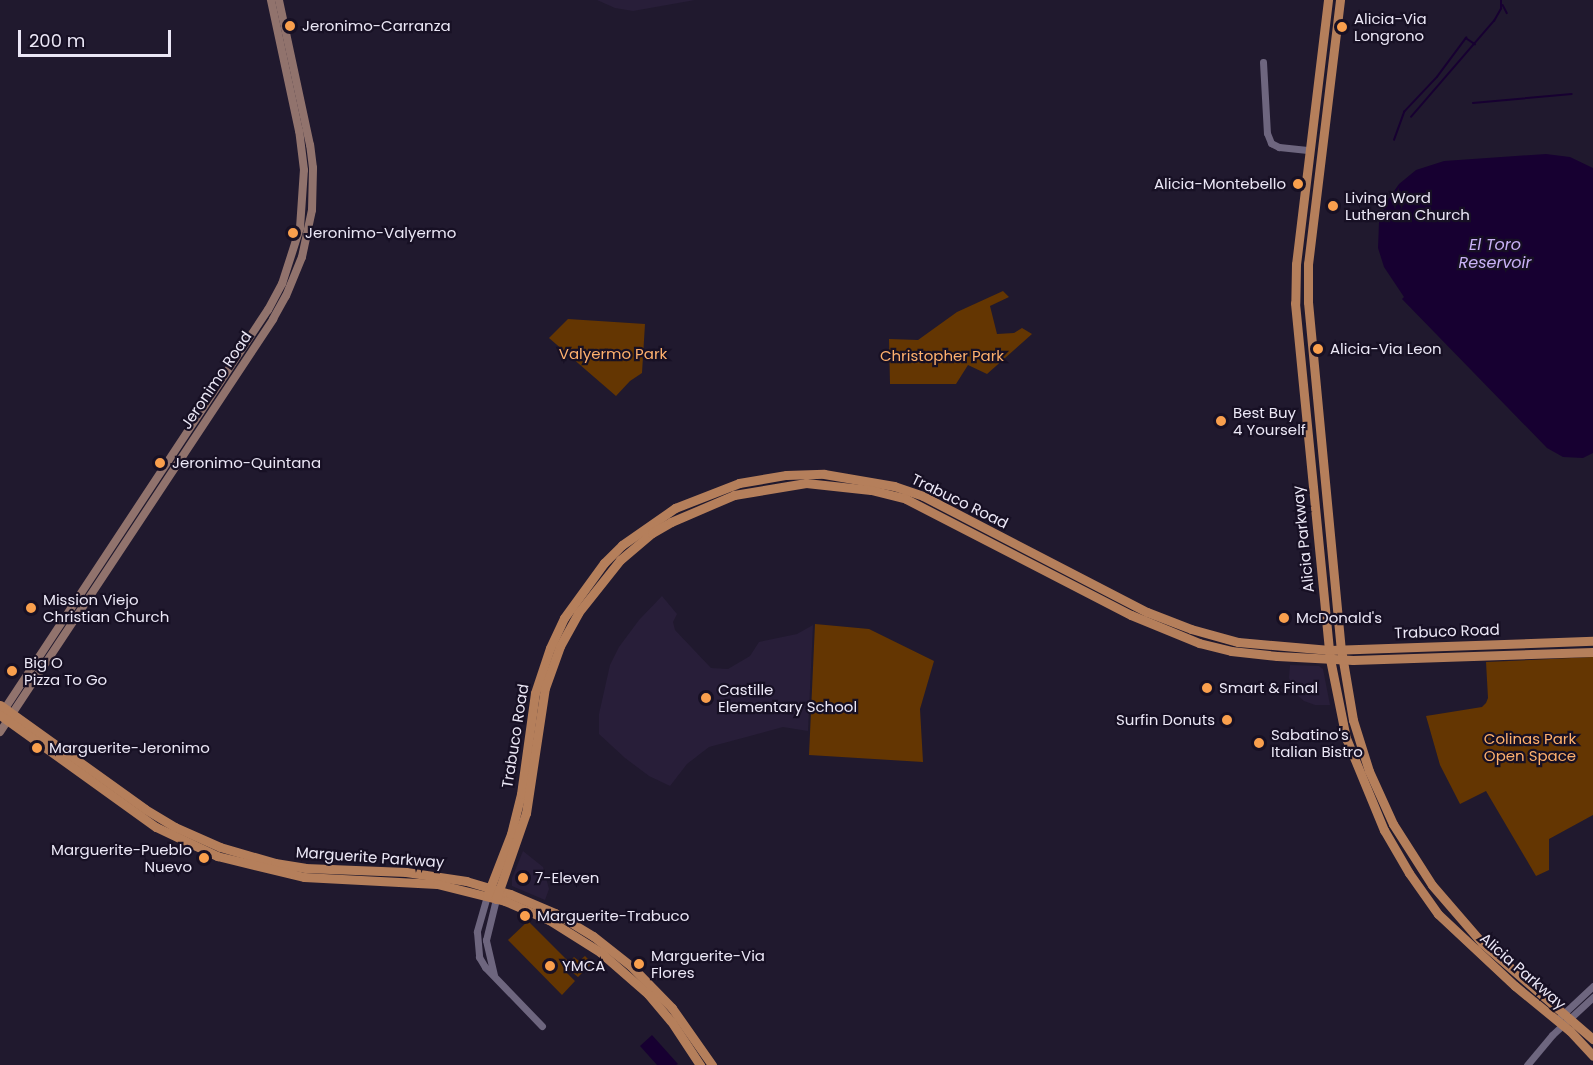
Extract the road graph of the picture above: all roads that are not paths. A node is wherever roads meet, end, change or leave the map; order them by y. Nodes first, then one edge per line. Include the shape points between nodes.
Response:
1 (270, 0) edge
2 (279, 0) edge
3 (1328, 0) edge
4 (1340, 0) edge
5 (1263, 62) dead end
6 (1326, 113) junction
7 (1310, 150) junction
8 (1314, 208) junction
9 (1315, 380) junction
10 (1302, 381) junction
11 (1593, 641) edge
12 (1593, 652) edge
13 (1330, 654) junction
14 (1342, 654) junction
15 (5, 712) edge
16 (0, 732) edge
17 (1369, 771) junction
18 (1359, 774) junction
19 (493, 893) junction
20 (1593, 986) edge
21 (1593, 997) edge
22 (1564, 1019) junction
23 (542, 1026) dead end
24 (1593, 1039) edge
25 (1593, 1056) edge
26 (700, 1065) edge
27 (712, 1065) edge
28 (1527, 1065) edge

1 - 15 main road, Jeronimo Road via 304,170 300,228 282,284
2 - 15 main road, Jeronimo Road via 313,168 312,210 302,257 273,319
3 - 7 main road, Alicia Parkway
4 - 6 main road, Alicia Parkway
5 - 7 street via 1270,143
6 - 7 main road
6 - 8 main road, Alicia Parkway
7 - 8 main road via 1314,159
7 - 10 main road, Alicia Parkway via 1296,264
8 - 9 main road, Alicia Parkway via 1308,302
9 - 10 main road
9 - 14 main road, Alicia Parkway
10 - 13 main road, Alicia Parkway
11 - 14 main road, Trabuco Road
12 - 14 main road, Trabuco Road
13 - 14 main road, Trabuco Road
13 - 18 main road, Alicia Parkway via 1346,738
13 - 19 main road, Trabuco Road via 1231,651 1199,643 1131,615 906,500 871,490 836,484 771,487 734,495 671,522 627,552 578,613 560,646 545,688 521,834
14 - 17 main road, Alicia Parkway via 1353,720
15 - 16 main road, Jeronimo Road
15 - 19 main road, Marguerite Parkway via 175,827 238,853 298,872 433,874
17 - 18 main road
17 - 22 main road, Alicia Parkway via 1393,824 1432,885 1482,943
18 - 22 main road, Alicia Parkway via 1408,873 1438,914 1515,987
19 - 23 street via 479,921 476,943 484,968
19 - 26 main road, Marguerite Parkway via 556,924 600,952 648,994
19 - 27 main road, Marguerite Parkway via 536,904 575,924 631,966 672,1008
20 - 22 street
21 - 22 street
22 - 24 main road, Alicia Parkway
22 - 25 main road, Alicia Parkway
22 - 28 street

